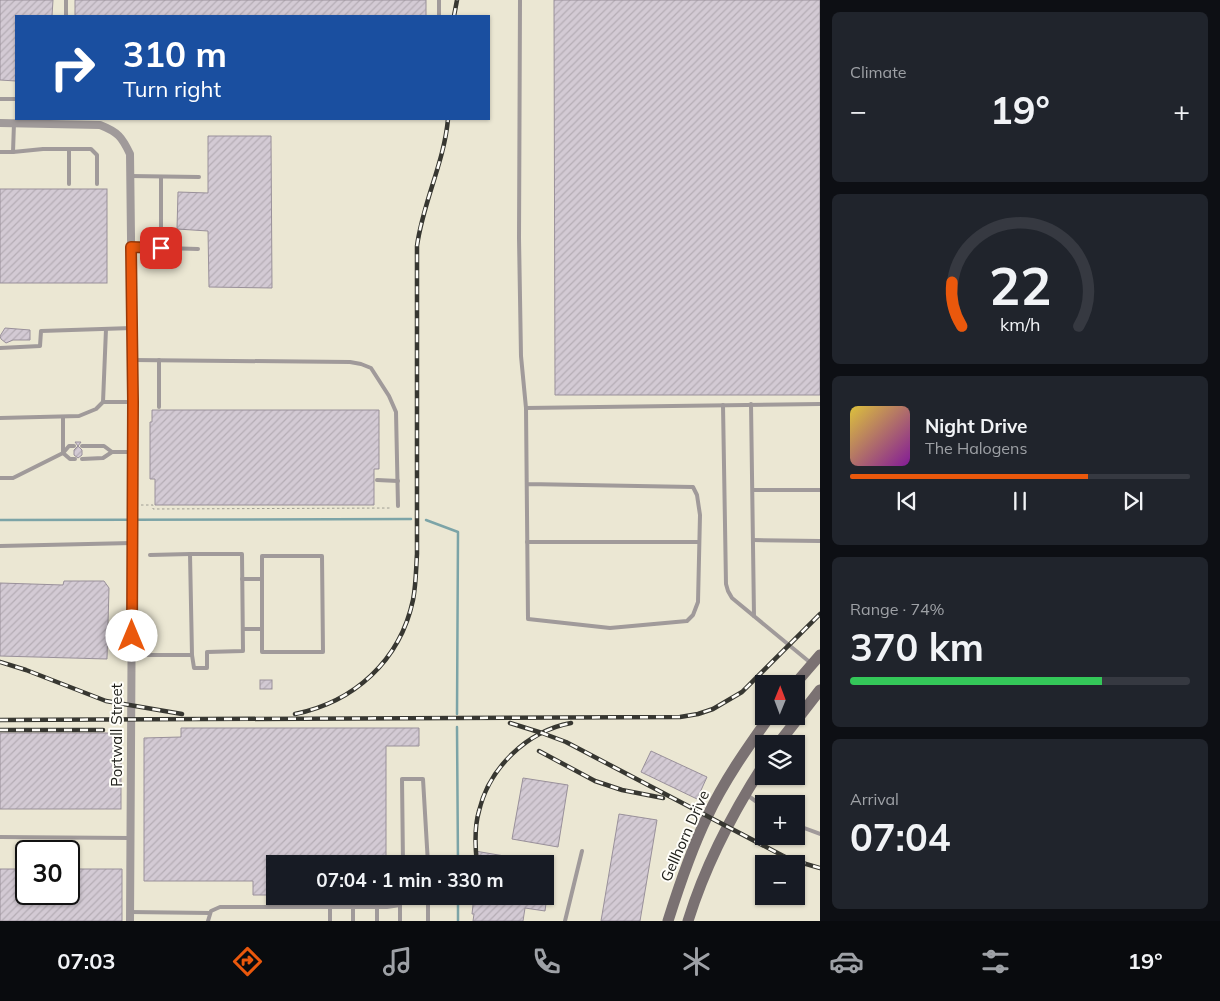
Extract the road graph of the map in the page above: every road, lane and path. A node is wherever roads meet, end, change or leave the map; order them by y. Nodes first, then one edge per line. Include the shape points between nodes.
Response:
1 (66, 0) edge
2 (439, 0) edge
3 (520, 0) edge
4 (66, 15) edge
5 (439, 15) edge
6 (0, 99) edge
7 (15, 99) edge
8 (66, 121) edge
9 (0, 123) edge
10 (14, 123) junction
11 (69, 149) junction
12 (0, 152) edge
13 (13, 152) junction
14 (130, 176) junction
15 (199, 176) dead end
16 (161, 177) junction
17 (69, 184) dead end
18 (97, 184) dead end
19 (131, 247) junction
20 (161, 248) junction
21 (198, 249) dead end
22 (132, 328) junction
23 (106, 329) junction
24 (0, 348) edge
25 (133, 360) junction
26 (159, 360) junction
27 (102, 402) junction
28 (133, 402) junction
29 (751, 404) junction
30 (820, 404) edge
31 (723, 405) junction
32 (159, 407) dead end
33 (526, 408) junction
34 (63, 417) junction
35 (0, 418) edge
36 (74, 446) dead end
37 (82, 446) dead end
38 (112, 452) junction
39 (132, 452) junction
40 (63, 453) junction
41 (75, 459) dead end
42 (82, 459) dead end
43 (0, 478) edge
44 (377, 480) dead end
45 (398, 481) junction
46 (527, 484) junction
47 (752, 490) junction
48 (820, 490) edge
49 (398, 506) joint
50 (132, 509) junction
51 (753, 540) junction
52 (820, 541) edge
53 (528, 542) junction
54 (699, 542) junction
55 (132, 543) junction
56 (0, 546) edge
57 (190, 554) junction
58 (150, 555) dead end
59 (242, 579) junction
60 (262, 579) junction
61 (754, 616) junction
62 (243, 629) junction
63 (262, 629) junction
64 (132, 655) junction
65 (192, 655) junction
66 (820, 655) edge
67 (816, 668) edge
68 (805, 676) edge
69 (820, 690) edge
70 (764, 725) edge
71 (785, 735) edge
72 (755, 772) edge
73 (735, 790) junction
74 (755, 802) edge
75 (805, 828) edge
76 (820, 834) edge
77 (0, 837) edge
78 (130, 838) junction
79 (582, 851) dead end
80 (403, 855) edge
81 (427, 855) edge
82 (679, 886) junction
83 (696, 895) junction
84 (400, 905) joint
85 (428, 905) edge
86 (330, 907) junction
87 (377, 907) junction
88 (353, 908) junction
89 (130, 912) junction
90 (210, 913) junction
91 (130, 921) edge
92 (208, 921) edge
93 (330, 921) edge
94 (353, 921) edge
95 (377, 921) edge
96 (400, 921) edge
97 (428, 921) edge
98 (566, 921) edge
99 (668, 921) edge
100 (688, 921) edge

1 - 4 lane
2 - 5 lane
3 - 33 lane via 519,238 521,356
6 - 7 lane
8 - 10 street, Portwall Street
8 - 14 street, Portwall Street via 100,125 114,131 123,139 130,154
9 - 10 street, Portwall Street
10 - 13 lane
11 - 13 lane
11 - 17 lane
11 - 18 lane via 95,151
12 - 13 lane
14 - 16 lane
14 - 19 street, Portwall Street
15 - 16 lane
16 - 20 lane
19 - 20 lane
19 - 22 street, Portwall Street
20 - 21 lane
22 - 23 lane
22 - 25 street, Portwall Street
23 - 24 lane via 41,331 40,346
23 - 27 lane
25 - 26 lane
25 - 28 street, Portwall Street
26 - 32 lane
26 - 45 lane via 350,362 371,368 390,396 396,412
27 - 28 lane
27 - 34 lane via 96,409 79,416
28 - 39 street, Portwall Street
29 - 30 lane
29 - 31 lane
29 - 47 lane
31 - 33 lane
31 - 61 lane via 726,584 732,598
33 - 46 lane
34 - 35 lane
34 - 40 lane
36 - 40 lane via 69,446
37 - 38 lane via 104,446
38 - 39 lane
38 - 42 lane via 104,458
39 - 50 street, Portwall Street
40 - 41 lane
40 - 43 lane via 13,478
44 - 45 lane
45 - 49 lane
46 - 53 lane
46 - 54 lane via 693,487 699,509
47 - 48 lane
47 - 51 lane
49 - 50 path via 153,509 153,505
50 - 55 street, Portwall Street
51 - 52 lane
51 - 61 lane
53 - 54 lane
53 - 54 lane via 528,619 610,628 687,621 698,602
55 - 56 lane
55 - 64 street, Portwall Street
57 - 58 lane
57 - 59 lane via 242,554
57 - 65 lane
59 - 60 lane
59 - 62 lane
60 - 63 lane
60 - 63 lane via 262,556 322,556 323,652 262,652
61 - 67 lane
62 - 63 lane
62 - 65 lane via 243,652 207,652 207,668 194,668
64 - 65 lane
64 - 78 street, Portwall Street
66 - 67 main road
67 - 68 main road
69 - 71 main road
70 - 73 main road, Gellhorn Drive via 746,750
72 - 73 main road, Gellhorn Drive
73 - 74 lane
73 - 82 main road, Gellhorn Drive via 707,816
73 - 83 main road, Gellhorn Drive
75 - 76 lane
77 - 78 lane
78 - 89 street, Portwall Street
79 - 98 lane
80 - 81 lane via 402,779 423,779
82 - 83 main road
82 - 99 main road, Gellhorn Drive
83 - 100 main road, Gellhorn Drive
84 - 87 lane
84 - 96 lane
85 - 97 lane
86 - 88 lane
86 - 90 lane via 220,907
86 - 93 lane
87 - 88 lane
87 - 95 lane
88 - 94 lane
89 - 90 lane
89 - 91 street, Portwall Street
90 - 92 lane

